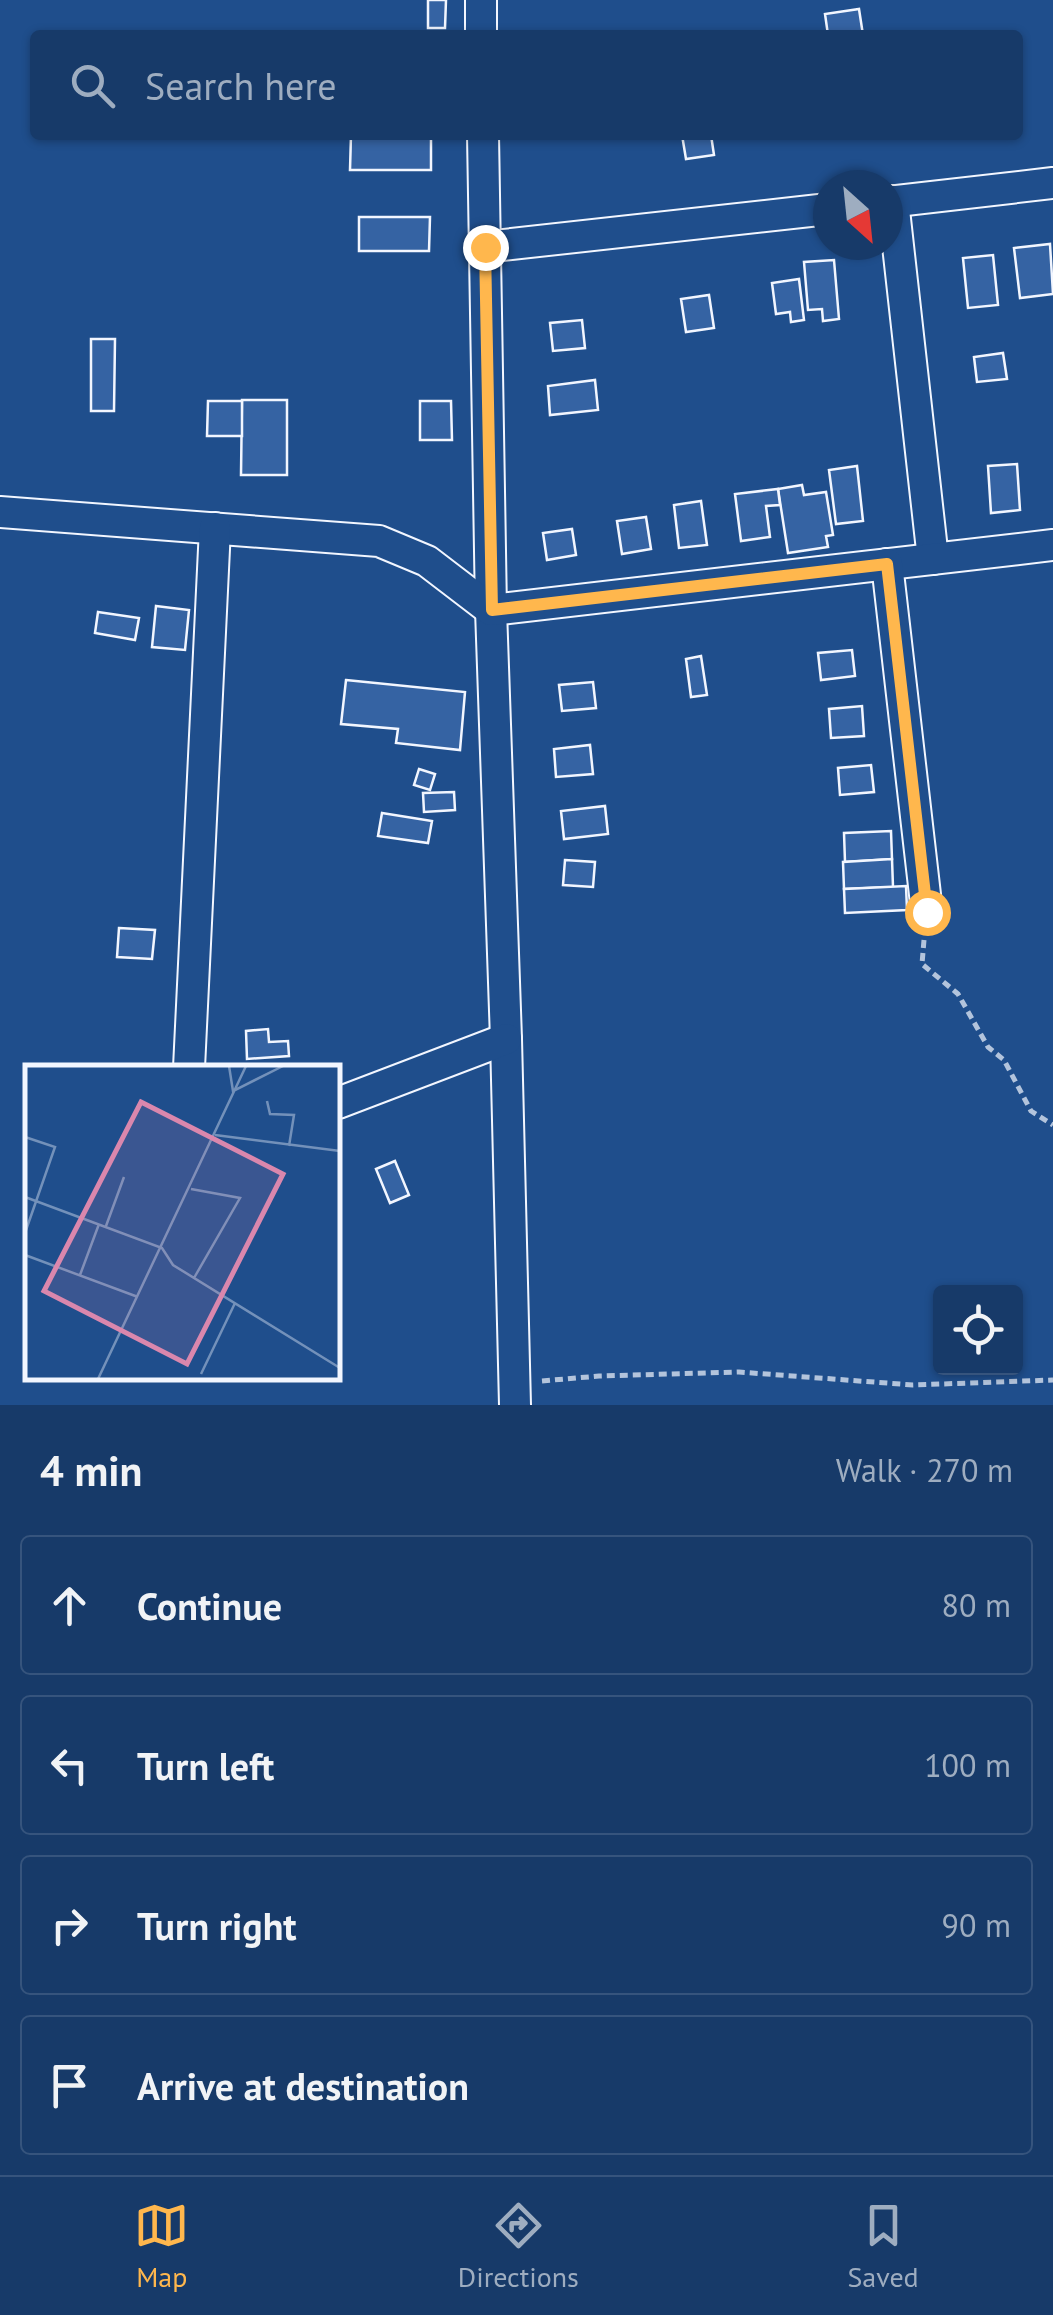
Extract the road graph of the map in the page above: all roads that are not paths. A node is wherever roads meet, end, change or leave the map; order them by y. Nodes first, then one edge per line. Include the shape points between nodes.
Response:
1 (481, 0) edge
2 (481, 30) edge
3 (483, 140) edge
4 (1053, 183) edge
5 (903, 200) edge
6 (813, 211) edge
7 (485, 247) junction
8 (897, 260) edge
9 (0, 512) edge
10 (216, 528) junction
11 (1053, 545) edge
12 (933, 559) junction
13 (887, 564) junction
14 (492, 610) junction
15 (927, 912) road end
16 (506, 1039) junction
17 (189, 1065) edge
18 (340, 1103) edge
19 (514, 1394) edge

1 - 2 street
3 - 7 street
4 - 5 street
6 - 7 street
7 - 14 street
8 - 12 street
9 - 10 street
10 - 14 street via 379,541 428,561
10 - 17 street
11 - 12 street
12 - 13 street
13 - 14 street
13 - 15 street
14 - 16 street
16 - 18 street
16 - 19 street

